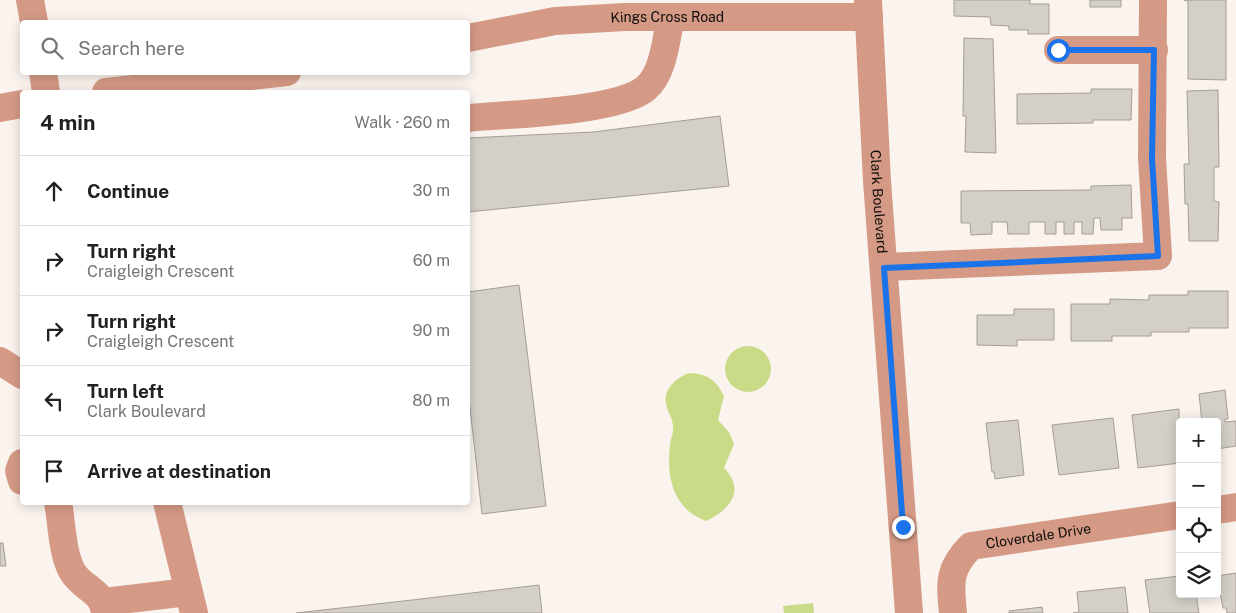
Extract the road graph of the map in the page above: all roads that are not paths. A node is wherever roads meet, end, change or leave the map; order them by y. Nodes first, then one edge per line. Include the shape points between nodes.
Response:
1 (30, 0) edge
2 (1153, 0) edge
3 (868, 8) edge
4 (671, 17) junction
5 (34, 20) edge
6 (470, 38) edge
7 (1058, 50) dead end
8 (1154, 50) junction
9 (43, 75) edge
10 (260, 75) edge
11 (46, 90) edge
12 (124, 90) edge
13 (20, 104) edge
14 (0, 108) edge
15 (470, 118) edge
16 (884, 268) junction
17 (0, 361) edge
18 (20, 373) edge
19 (168, 505) edge
20 (52, 507) edge
21 (1236, 507) edge
22 (1221, 509) edge
23 (1176, 516) edge
24 (191, 602) edge
25 (104, 607) edge
26 (909, 613) edge
27 (953, 613) edge

1 - 5 street
2 - 8 street
3 - 4 street, Kings Cross Road
3 - 16 street, Clark Boulevard
4 - 6 street, Kings Cross Road via 555,22
4 - 15 street via 659,67 647,88 622,101
7 - 8 street
8 - 16 street via 1152,158 1158,256
9 - 11 street
10 - 12 street
13 - 14 street
16 - 26 street, Clark Boulevard
17 - 18 street
19 - 24 street
20 - 25 street via 73,572
21 - 22 street
23 - 27 street, Cloverdale Drive via 971,546 954,566 950,581
24 - 25 street

